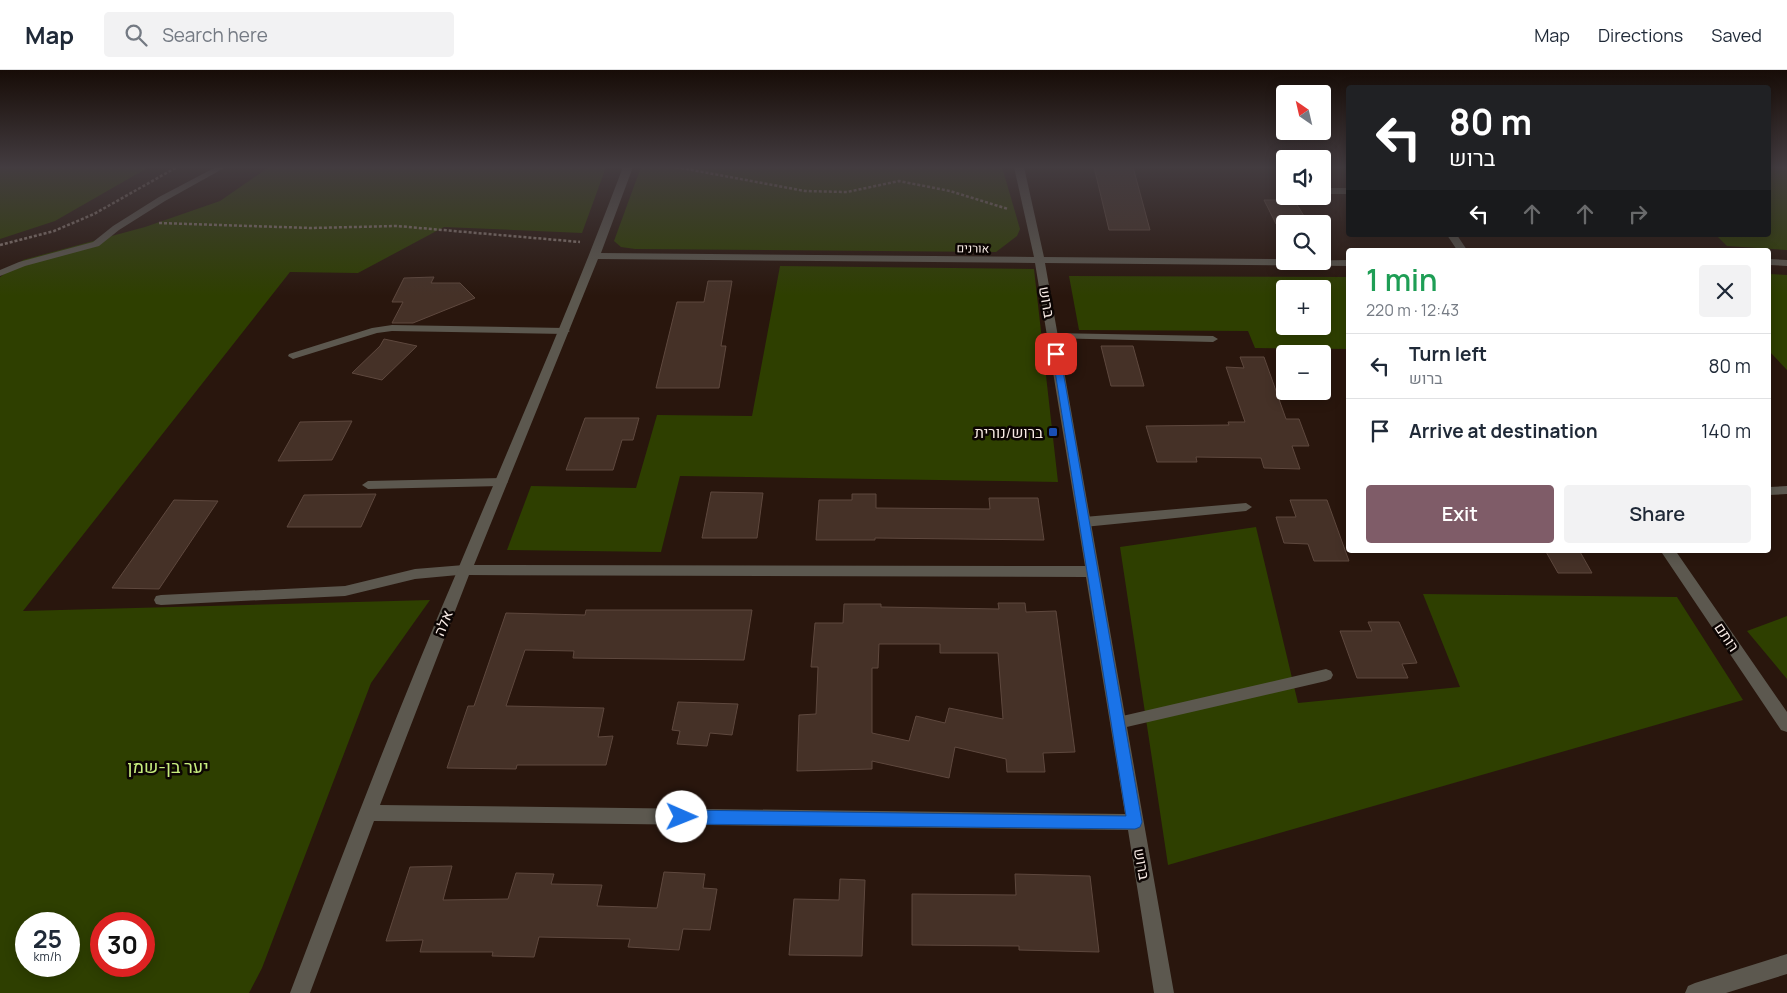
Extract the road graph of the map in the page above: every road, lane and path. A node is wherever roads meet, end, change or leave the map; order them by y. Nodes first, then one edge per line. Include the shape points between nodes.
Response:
1 (101, 210) edge
2 (146, 210) edge
3 (612, 210) edge
4 (1011, 210) edge
5 (1029, 210) edge
6 (1030, 216) junction
7 (125, 222) junction
8 (1453, 237) edge
9 (0, 245) edge
10 (1461, 248) edge
11 (598, 250) junction
12 (1040, 262) junction
13 (1771, 262) edge
14 (1346, 263) edge
15 (1787, 263) edge
16 (0, 273) edge
17 (565, 331) junction
18 (1052, 336) junction
19 (1214, 339) dead end
20 (293, 356) dead end
21 (502, 482) junction
22 (368, 485) dead end
23 (1771, 490) edge
24 (1787, 490) edge
25 (1246, 507) dead end
26 (1084, 522) junction
27 (1669, 553) edge
28 (464, 570) junction
29 (1093, 572) junction
30 (161, 600) dead end
31 (1326, 675) dead end
32 (1118, 723) junction
33 (1787, 725) edge
34 (367, 813) junction
35 (1135, 822) junction
36 (1787, 964) edge
37 (300, 993) edge
38 (1164, 993) edge
39 (1695, 993) edge

1 - 9 path via 54,231
2 - 7 lane
3 - 11 street, אלה
4 - 6 path
5 - 6 street, ברוש
6 - 12 street, ברוש
7 - 11 path via 311,228 397,226
7 - 16 lane via 96,244
8 - 10 street
11 - 12 street, אורנים
11 - 17 street, אלה
12 - 14 street, אורנים
12 - 18 street, ברוש
13 - 15 street
17 - 20 lane via 392,328
17 - 21 street, אלה
18 - 19 lane
18 - 26 street, ברוש
21 - 22 lane
21 - 28 street, אלה
23 - 24 lane
25 - 26 lane
26 - 29 street, ברוש
27 - 33 street, רותם
28 - 29 street
28 - 30 lane via 415,574 345,591
28 - 34 street, אלה
29 - 32 street, ברוש
31 - 32 lane
32 - 35 street, ברוש
34 - 35 street
34 - 37 street, אלה
35 - 38 street, ברוש
36 - 39 street

